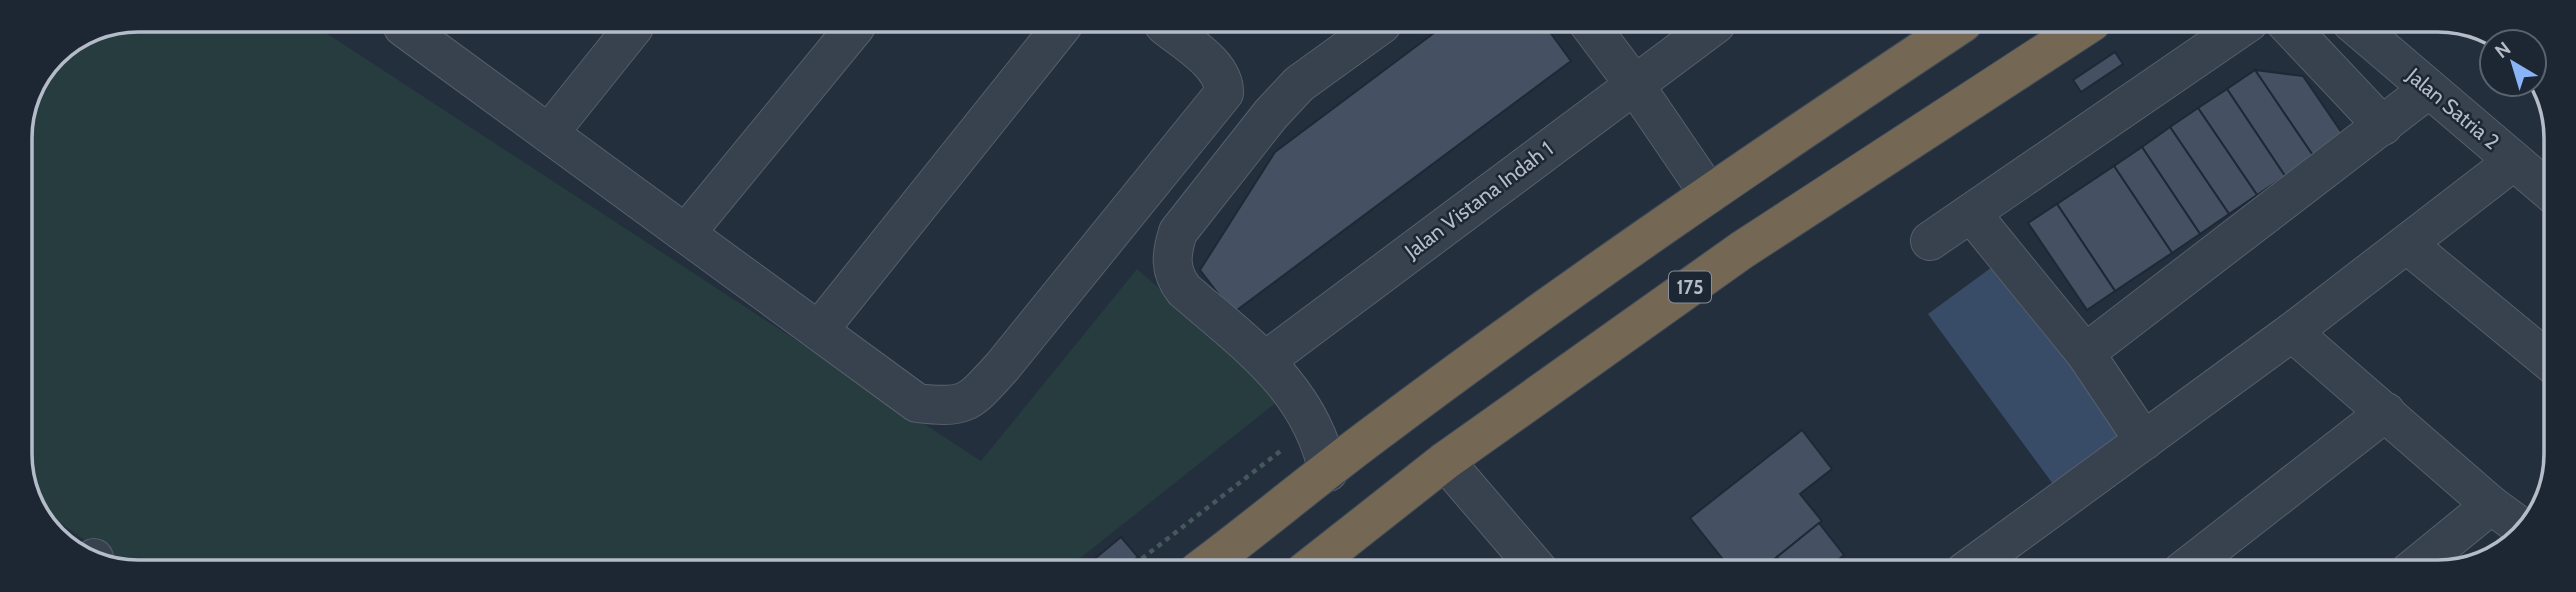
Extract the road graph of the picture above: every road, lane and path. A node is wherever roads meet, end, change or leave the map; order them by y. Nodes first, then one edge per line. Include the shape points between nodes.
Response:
1 (419, 32) edge
2 (630, 32) edge
3 (851, 32) edge
4 (1057, 32) edge
5 (1172, 32) edge
6 (1371, 32) edge
7 (1595, 32) edge
8 (1704, 32) edge
9 (1950, 32) edge
10 (2077, 32) edge
11 (2234, 32) edge
12 (2294, 32) edge
13 (2363, 32) edge
14 (1634, 84) junction
15 (2429, 89) junction
16 (2383, 126) junction
17 (549, 133) junction
18 (2514, 161) junction
19 (2544, 186) edge
20 (1709, 194) junction
21 (1971, 213) junction
22 (686, 233) junction
23 (1930, 241) dead end
24 (2408, 244) junction
25 (819, 330) junction
26 (2292, 332) junction
27 (2085, 353) junction
28 (2544, 358) edge
29 (1265, 361) junction
30 (2386, 412) junction
31 (1315, 425) junction
32 (2144, 441) junction
33 (1445, 461) junction
34 (1328, 472) junction
35 (2491, 505) junction
36 (2518, 524) edge
37 (1140, 560) edge
38 (1214, 560) edge
39 (1319, 560) edge
40 (1530, 560) edge
41 (1982, 560) edge
42 (2196, 560) edge
43 (2424, 560) edge

1 - 17 street
2 - 17 street
3 - 22 street
4 - 25 street
5 - 25 street via 1217,70 1224,93 976,395 952,407 917,403
6 - 29 street via 1299,84 1271,114 1178,232 1171,253 1174,278 1184,290
7 - 14 street
8 - 14 street, Jalan Vistana Indah 1
9 - 20 highway
10 - 33 highway, 175 via 1742,250
11 - 21 street
12 - 16 street
13 - 15 street, Jalan Satria 2
14 - 20 street
14 - 29 street, Jalan Vistana Indah 1
15 - 16 street
15 - 18 street, Jalan Satria 2
16 - 27 street
17 - 22 street
18 - 19 street, Jalan Satria 2
18 - 24 street
20 - 34 highway via 1371,436
21 - 23 street
21 - 27 street
22 - 25 street
24 - 26 street
24 - 28 street
26 - 30 street
26 - 32 street
27 - 32 street
29 - 31 street via 1296,394
30 - 35 street
30 - 42 street
31 - 34 street
31 - 37 path
32 - 41 street
33 - 39 highway, 175
33 - 40 street
34 - 38 highway
35 - 36 street
35 - 43 street

